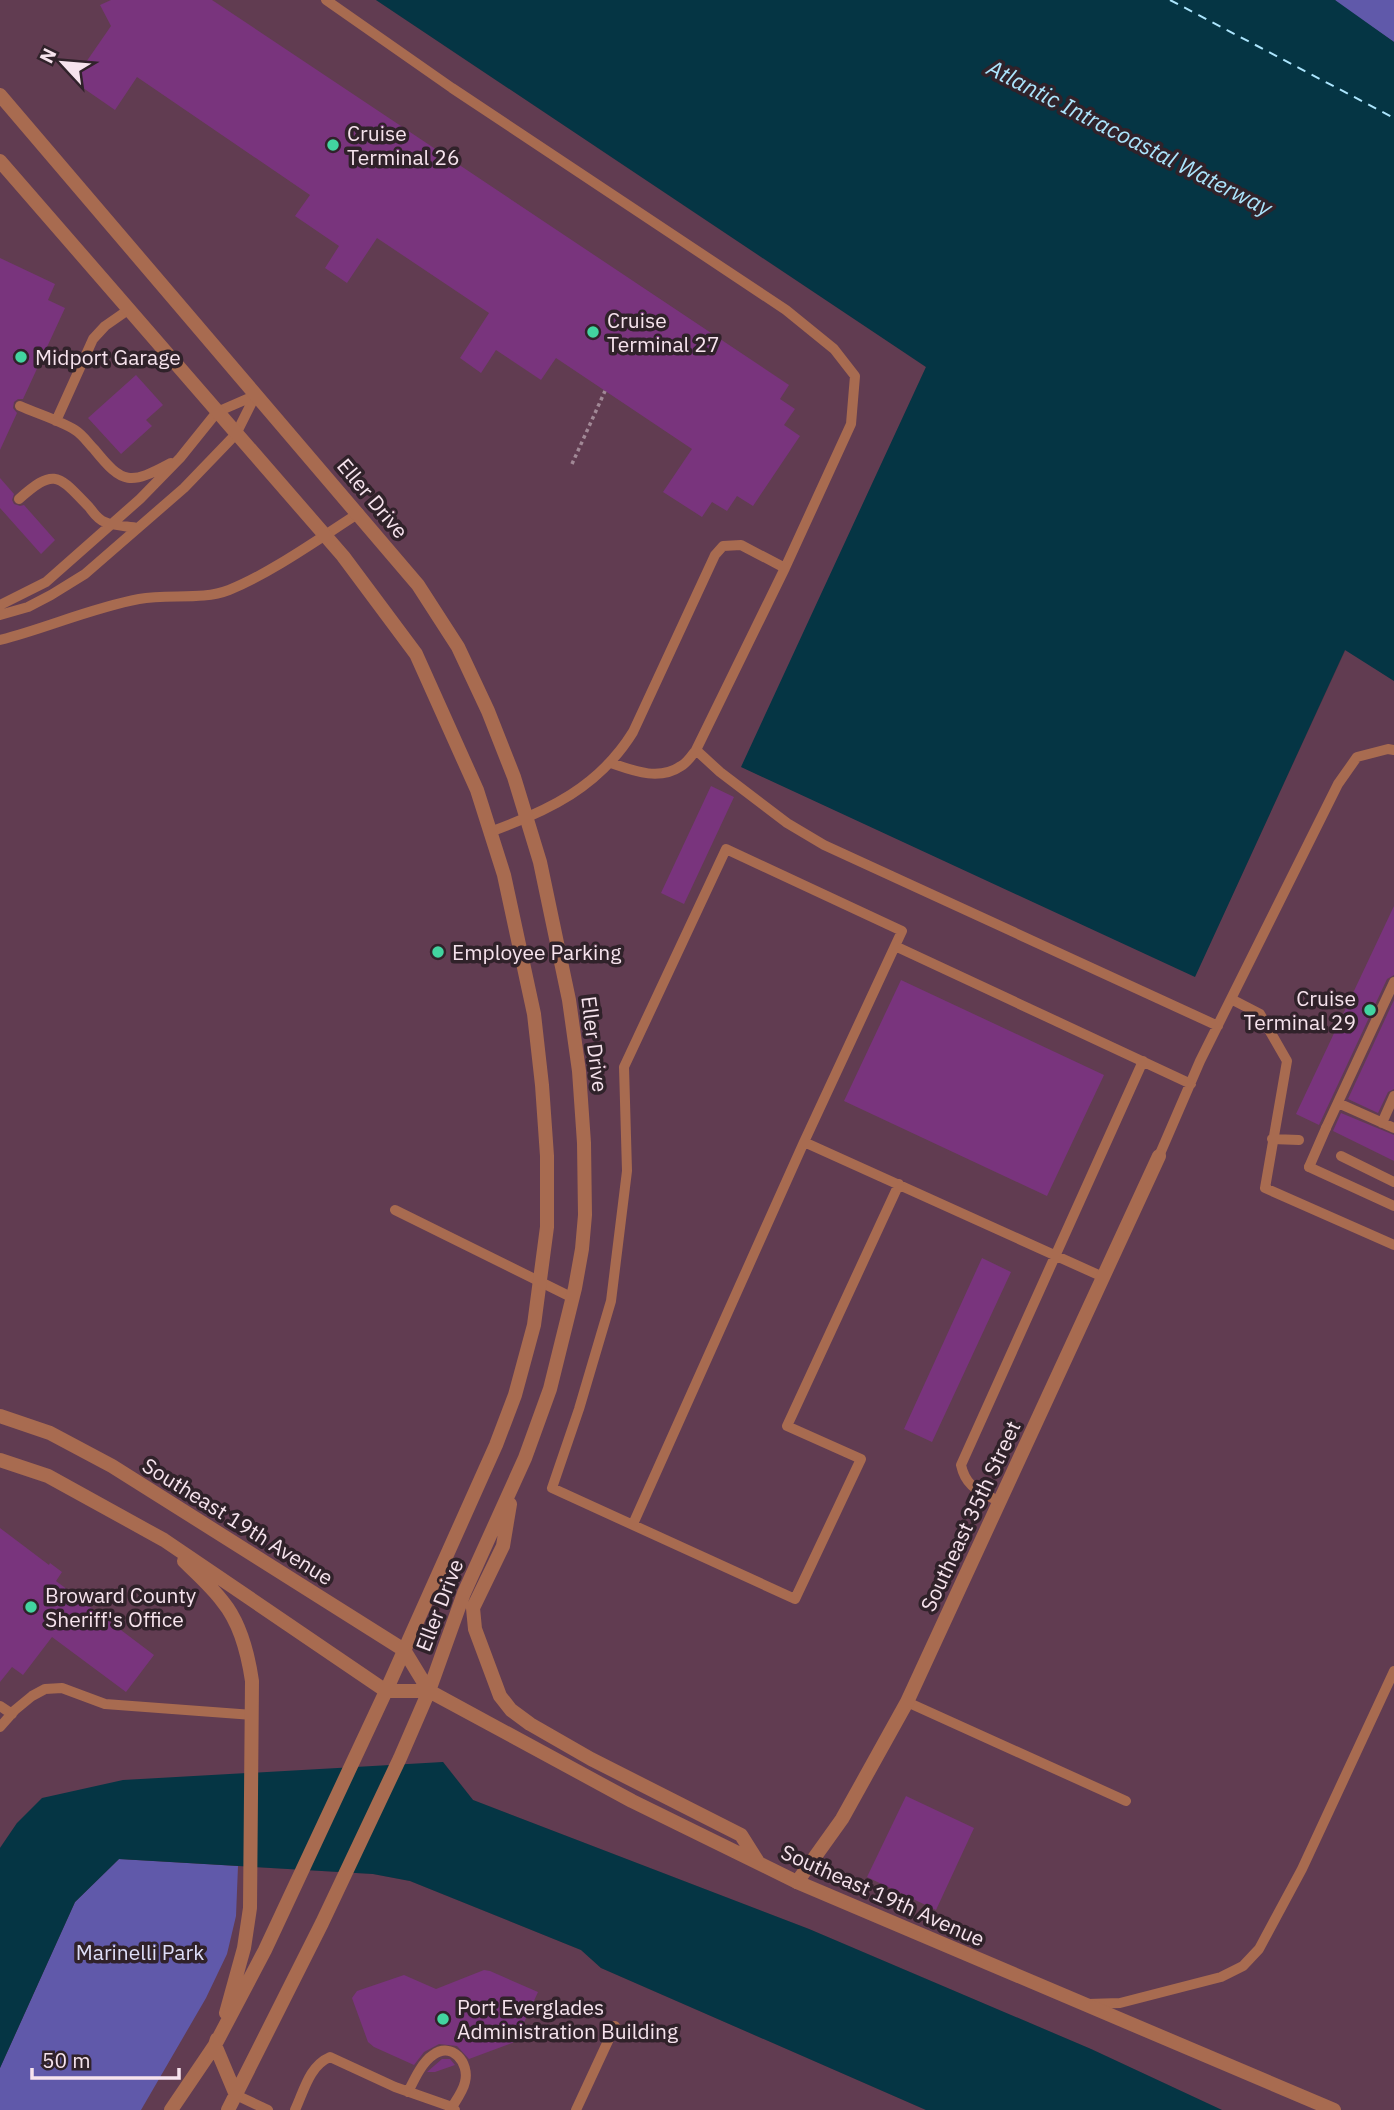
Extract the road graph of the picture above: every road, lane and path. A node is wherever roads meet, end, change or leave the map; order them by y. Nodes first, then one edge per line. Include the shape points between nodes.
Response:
1 (326, 0) edge
2 (0, 95) edge
3 (0, 161) edge
4 (128, 310) junction
5 (605, 391) dead end
6 (256, 394) junction
7 (20, 406) dead end
8 (217, 412) junction
9 (56, 421) junction
10 (236, 434) junction
11 (180, 458) junction
12 (572, 464) dead end
13 (19, 499) dead end
14 (359, 513) junction
15 (112, 524) junction
16 (138, 528) junction
17 (324, 535) junction
18 (785, 568) junction
19 (0, 605) edge
20 (0, 615) edge
21 (0, 640) edge
22 (696, 750) junction
23 (1394, 750) edge
24 (611, 763) junction
25 (527, 819) junction
26 (490, 832) junction
27 (895, 946) junction
28 (1394, 982) edge
29 (1231, 999) junction
30 (1218, 1026) junction
31 (1143, 1061) junction
32 (1191, 1084) junction
33 (1394, 1096) edge
34 (1338, 1103) junction
35 (1382, 1123) junction
36 (1394, 1128) edge
37 (1272, 1139) junction
38 (1299, 1140) dead end
39 (804, 1142) junction
40 (1159, 1156) joint
41 (1341, 1156) dead end
42 (1394, 1182) edge
43 (899, 1184) junction
44 (1394, 1206) edge
45 (395, 1210) dead end
46 (1394, 1245) edge
47 (1056, 1256) junction
48 (1103, 1277) junction
49 (540, 1282) junction
50 (573, 1298) junction
51 (0, 1416) edge
52 (0, 1460) edge
53 (514, 1484) junction
54 (1000, 1502) junction
55 (633, 1524) junction
56 (164, 1539) junction
57 (404, 1650) junction
58 (1394, 1671) edge
59 (387, 1691) junction
60 (429, 1692) junction
61 (907, 1702) junction
62 (0, 1706) edge
63 (12, 1714) junction
64 (253, 1715) junction
65 (0, 1727) edge
66 (1126, 1801) dead end
67 (758, 1863) junction
68 (797, 1882) junction
69 (1084, 2004) junction
70 (615, 2026) dead end
71 (215, 2045) junction
72 (408, 2092) junction
73 (236, 2095) junction
74 (454, 2108) edge
75 (171, 2110) edge
76 (228, 2110) edge
77 (268, 2110) edge
78 (295, 2110) edge
79 (576, 2110) edge
80 (1334, 2110) edge

1 - 18 lane via 786,310 834,349 855,376 852,424
2 - 6 street, Eller Drive
3 - 4 street, Eller Drive
4 - 8 street, Eller Drive
4 - 9 lane via 93,339
5 - 12 path
6 - 8 lane
6 - 10 lane
6 - 14 street, Eller Drive
7 - 9 lane
8 - 10 street, Eller Drive
8 - 11 lane
9 - 11 lane via 76,430 123,478 147,476
10 - 16 lane
10 - 17 street, Eller Drive
11 - 15 lane
13 - 15 lane via 44,479 53,478 63,481 99,519
14 - 17 lane
14 - 25 street, Eller Drive via 418,585 458,647 514,777
15 - 16 lane
15 - 19 lane via 46,582
16 - 20 lane via 67,586 28,607
17 - 21 lane via 230,590 131,600
17 - 26 street, Eller Drive via 416,654 477,790
18 - 22 lane
18 - 24 lane via 741,545 723,546 633,732
22 - 24 lane via 681,766 658,775
22 - 30 lane via 787,823 824,845
23 - 29 lane via 1357,757 1338,783
24 - 25 lane via 571,796
25 - 26 lane
25 - 50 street, Eller Drive via 556,930 579,1071 585,1215
26 - 49 street, Eller Drive via 521,945 542,1085 547,1227
27 - 31 lane
27 - 39 lane
27 - 55 lane via 902,931 726,849 624,1067 627,1171 611,1301 552,1488
28 - 34 lane
29 - 30 lane
29 - 37 lane via 1260,1014 1287,1061
30 - 32 lane
31 - 32 lane
31 - 47 lane
32 - 40 lane
33 - 35 lane
34 - 35 lane
34 - 44 lane, bridge via 1309,1167
35 - 36 lane
37 - 38 lane
37 - 46 lane via 1265,1188
39 - 43 lane
39 - 55 lane
40 - 48 street, Southeast 35th Street
41 - 42 lane
43 - 47 lane
43 - 55 lane via 787,1426 861,1459 795,1599
45 - 49 lane
47 - 48 lane
47 - 54 lane via 961,1465 972,1486
48 - 54 street, Southeast 35th Street
49 - 50 lane
49 - 57 street, Eller Drive via 515,1395
50 - 53 street, Eller Drive via 550,1389
51 - 57 street, Southeast 19th Avenue via 50,1433 102,1460
52 - 56 street via 61,1482
53 - 60 street, Eller Drive via 464,1593
53 - 67 street via 503,1546 474,1608 475,1629 500,1696 511,1710 540,1730 741,1835
54 - 61 street, Southeast 35th Street
56 - 59 street
56 - 64 street via 224,1603 238,1628 248,1655
57 - 59 street, Eller Drive
57 - 60 street, Southeast 19th Avenue
58 - 69 lane via 1302,1869 1259,1949 1243,1966 1221,1977 1120,2003
59 - 60 street, Southeast 19th Avenue
59 - 71 street, Eller Drive
60 - 67 street, Southeast 19th Avenue
60 - 73 street, Eller Drive
61 - 66 lane
61 - 68 street, Southeast 35th Street via 842,1819
62 - 63 lane
63 - 64 lane via 45,1689 62,1688 105,1704
63 - 65 lane
64 - 71 street via 248,1928
67 - 68 street, Southeast 19th Avenue
68 - 69 street, Southeast 19th Avenue
69 - 80 street, Southeast 19th Avenue
70 - 79 lane
71 - 73 street
71 - 75 street, Eller Drive
72 - 74 lane
72 - 74 lane via 432,2056 442,2051 455,2053 467,2072
72 - 78 lane via 330,2057 314,2067
73 - 76 street, Eller Drive
73 - 77 lane

